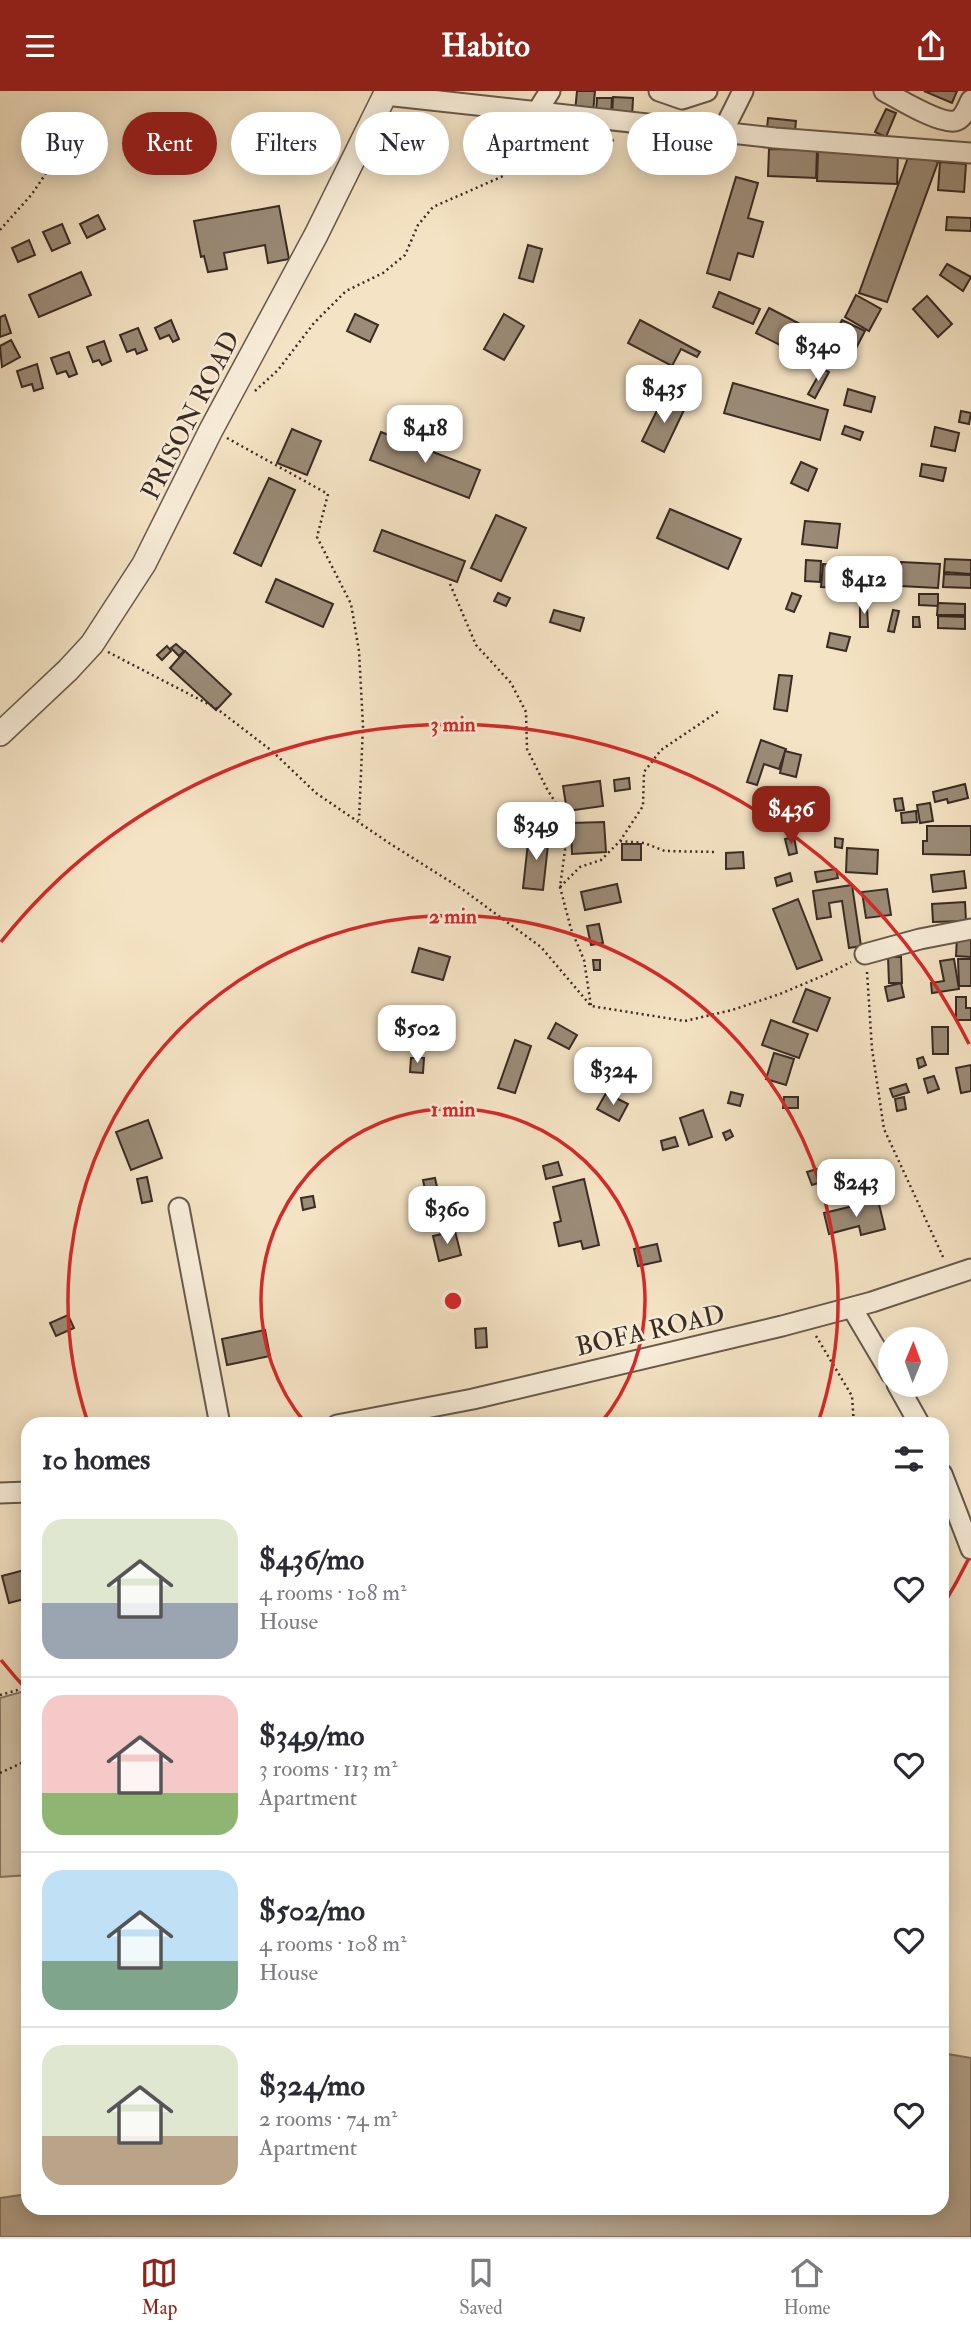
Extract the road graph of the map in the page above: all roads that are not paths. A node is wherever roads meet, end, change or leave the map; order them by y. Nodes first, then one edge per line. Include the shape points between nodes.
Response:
1 (550, 91) edge
2 (659, 91) edge
3 (707, 91) edge
4 (743, 91) edge
5 (884, 91) edge
6 (386, 93) edge
7 (971, 100) edge
8 (538, 110) junction
9 (732, 112) edge
10 (627, 120) edge
11 (737, 133) edge
12 (971, 153) edge
13 (0, 734) edge
14 (971, 929) edge
15 (866, 954) road end
16 (179, 1208) dead end
17 (971, 1269) edge
18 (852, 1308) junction
19 (878, 1352) edge
20 (904, 1397) edge
21 (218, 1417) edge
22 (379, 1417) edge
23 (916, 1417) edge
24 (949, 1491) edge
25 (21, 1492) edge
26 (0, 1493) edge
27 (971, 1549) edge

1 - 8 street
2 - 3 street via 682,99
4 - 9 street
5 - 7 street via 953,121 962,117
6 - 8 street
6 - 13 street, PRISON ROAD via 144,564 92,645
8 - 10 street
11 - 12 street
14 - 15 street
16 - 21 street
17 - 18 street, BOFA ROAD
18 - 19 street
18 - 22 street, BOFA ROAD via 473,1399
20 - 23 street
24 - 27 street
25 - 26 street

